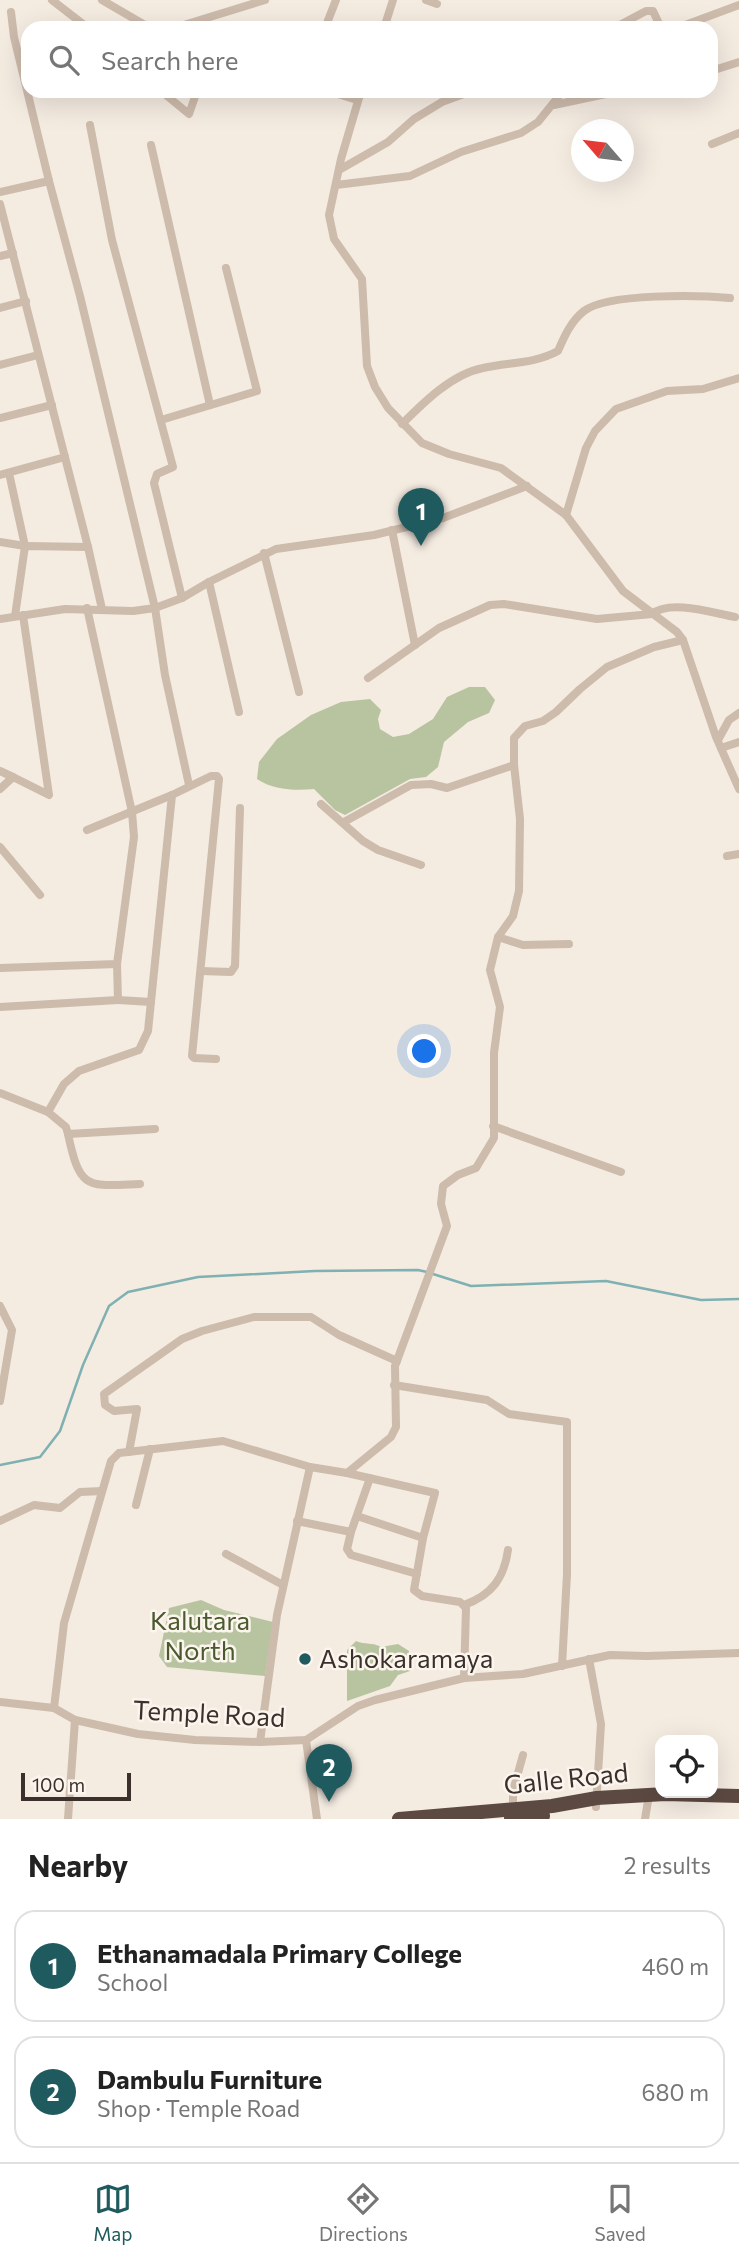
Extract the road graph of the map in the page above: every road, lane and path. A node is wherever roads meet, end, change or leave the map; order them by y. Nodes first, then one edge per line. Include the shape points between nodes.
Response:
1 (52, 0) edge
2 (102, 0) edge
3 (265, 0) edge
4 (336, 0) edge
5 (393, 0) edge
6 (426, 0) edge
7 (437, 4) dead end
8 (739, 5) edge
9 (11, 12) dead end
10 (79, 21) edge
11 (138, 21) edge
12 (197, 21) edge
13 (328, 21) edge
14 (386, 21) edge
15 (627, 21) edge
16 (658, 21) edge
17 (696, 21) edge
18 (739, 62) edge
19 (21, 66) edge
20 (718, 69) edge
21 (29, 98) edge
22 (169, 98) edge
23 (194, 98) edge
24 (351, 98) edge
25 (453, 98) edge
26 (558, 98) edge
27 (587, 98) edge
28 (357, 100) joint
29 (554, 105) junction
30 (90, 125) dead end
31 (739, 133) edge
32 (712, 144) dead end
33 (151, 145) dead end
34 (339, 170) junction
35 (49, 181) junction
36 (336, 185) junction
37 (0, 192) edge
38 (0, 204) edge
39 (13, 253) junction
40 (0, 256) edge
41 (226, 268) dead end
42 (730, 298) dead end
43 (26, 301) junction
44 (0, 308) edge
45 (38, 355) junction
46 (0, 365) edge
47 (739, 377) edge
48 (51, 405) junction
49 (210, 405) junction
50 (0, 418) edge
51 (161, 420) junction
52 (402, 424) junction
53 (65, 457) junction
54 (9, 473) junction
55 (0, 475) edge
56 (527, 486) junction
57 (566, 515) junction
58 (392, 530) junction
59 (0, 542) edge
60 (25, 546) junction
61 (88, 547) junction
62 (264, 553) junction
63 (209, 582) junction
64 (183, 598) junction
65 (88, 608) junction
66 (155, 608) junction
67 (102, 609) junction
68 (652, 614) junction
69 (19, 615) junction
70 (735, 617) dead end
71 (0, 619) edge
72 (683, 640) junction
73 (415, 645) junction
74 (368, 678) dead end
75 (299, 692) dead end
76 (239, 712) dead end
77 (739, 713) edge
78 (718, 740) junction
79 (739, 742) edge
80 (722, 748) junction
81 (514, 765) junction
82 (0, 771) edge
83 (13, 777) junction
84 (189, 785) junction
85 (0, 789) edge
86 (739, 789) edge
87 (172, 795) junction
88 (321, 804) dead end
89 (240, 808) dead end
90 (132, 812) junction
91 (344, 822) junction
92 (88, 830) dead end
93 (0, 847) edge
94 (739, 854) edge
95 (727, 856) dead end
96 (421, 865) dead end
97 (40, 895) dead end
98 (498, 937) junction
99 (569, 944) dead end
100 (117, 964) junction
101 (0, 968) edge
102 (201, 971) junction
103 (118, 1000) junction
104 (151, 1002) junction
105 (0, 1007) edge
106 (216, 1059) dead end
107 (0, 1093) edge
108 (48, 1112) junction
109 (493, 1126) junction
110 (155, 1129) dead end
111 (68, 1134) junction
112 (621, 1172) dead end
113 (140, 1184) dead end
114 (0, 1306) edge
115 (397, 1361) junction
116 (394, 1385) junction
117 (0, 1401) edge
118 (150, 1449) junction
119 (129, 1452) junction
120 (310, 1467) junction
121 (347, 1473) junction
122 (370, 1478) junction
123 (102, 1491) junction
124 (136, 1505) dead end
125 (357, 1516) junction
126 (0, 1521) edge
127 (297, 1521) junction
128 (351, 1532) junction
129 (423, 1538) junction
130 (508, 1550) dead end
131 (226, 1554) dead end
132 (417, 1574) junction
133 (283, 1585) junction
134 (464, 1605) junction
135 (739, 1653) edge
136 (589, 1659) junction
137 (562, 1666) junction
138 (464, 1678) junction
139 (0, 1702) edge
140 (54, 1708) junction
141 (75, 1720) junction
142 (306, 1741) junction
143 (260, 1742) junction
144 (523, 1755) dead end
145 (739, 1796) edge
146 (597, 1802) junction
147 (739, 1805) edge
148 (647, 1806) edge
149 (551, 1813) edge
150 (512, 1814) edge
151 (68, 1819) edge
152 (317, 1819) edge
153 (399, 1819) edge

1 - 10 street
2 - 11 street
3 - 12 street
4 - 13 street
5 - 14 street
6 - 7 street
8 - 17 street
9 - 19 street
15 - 16 street via 646,11 653,11
18 - 20 street
21 - 35 street
22 - 23 street via 188,114
24 - 28 street
25 - 34 street
26 - 29 street
27 - 29 street
28 - 34 street
29 - 36 street via 521,133 461,152 410,176
30 - 51 street via 112,240
31 - 32 street
33 - 49 street
34 - 36 street
35 - 37 street
35 - 66 street
36 - 52 street via 329,215 334,239 362,279 366,366
38 - 39 street
39 - 40 street
39 - 43 street
41 - 49 street via 257,391
42 - 52 street via 659,296 586,308 574,320 558,351 531,362 464,374
43 - 44 street
43 - 45 street
45 - 46 street
45 - 48 street
47 - 57 street via 703,389 657,394 616,409 586,448
48 - 50 street
48 - 53 street
49 - 51 street
51 - 64 street via 173,467 157,474 154,483
52 - 56 street via 422,443 501,468
53 - 54 street
53 - 61 street
54 - 55 street
54 - 60 street
56 - 57 street
56 - 58 street via 443,518
57 - 68 street via 623,591
58 - 62 street
58 - 73 street
59 - 60 street
60 - 61 street
60 - 69 street
61 - 67 street
62 - 63 street
62 - 75 street
63 - 64 street
63 - 76 street
64 - 66 street
65 - 67 street
65 - 69 street
65 - 90 street
66 - 67 street
66 - 84 street
68 - 70 street via 671,606
68 - 72 street
68 - 73 street via 597,620 490,605 439,628
69 - 71 street
69 - 83 street via 49,795
72 - 78 street
72 - 81 street via 607,667 556,712 525,726 514,738
73 - 74 street
77 - 78 street via 729,720
78 - 80 street
79 - 80 street
80 - 86 street
81 - 91 street via 447,788 411,785
81 - 98 street via 520,819 519,891 513,916
82 - 83 street
83 - 85 street
84 - 87 street
84 - 102 street via 211,776 219,779
87 - 90 street
87 - 104 street
88 - 91 street
89 - 102 street via 235,966 231,972
90 - 92 street
90 - 100 street via 134,837
91 - 96 street via 363,841
93 - 97 street
94 - 95 street
98 - 99 street via 523,945
98 - 109 street via 490,970 500,1007
100 - 101 street
100 - 103 street
102 - 106 street via 192,1056
103 - 104 street
103 - 105 street
104 - 108 street via 148,1031 139,1050 79,1071 64,1084
107 - 108 street
108 - 111 street
109 - 112 street
109 - 115 street via 494,1138 476,1168 443,1186 441,1204 447,1226
110 - 111 street
111 - 113 street via 74,1163 85,1179 96,1185
114 - 117 street via 12,1330
115 - 116 street
115 - 119 street via 311,1317 254,1317 202,1331 182,1339 104,1394 105,1405 114,1411 137,1409
116 - 121 street via 396,1427 391,1437
116 - 137 street via 487,1400 509,1414 567,1422
118 - 119 street
118 - 120 street via 223,1441
118 - 124 street
119 - 123 street via 119,1453 111,1461
120 - 121 street
120 - 127 street
121 - 122 street
122 - 125 street
122 - 129 street via 435,1493
123 - 126 street via 80,1492 60,1508 34,1505
123 - 140 street via 64,1623
125 - 128 street
125 - 129 street
127 - 128 street
127 - 133 street
128 - 132 street via 347,1549 351,1555
129 - 132 street
130 - 134 street via 506,1570 493,1587
131 - 133 street
132 - 134 street via 414,1590 422,1596
133 - 143 street
134 - 138 street
135 - 136 street, Temple Road
136 - 137 street, Temple Road
136 - 146 street via 601,1724
137 - 138 street, Temple Road
138 - 142 street, Temple Road via 358,1706
139 - 140 street, Temple Road
140 - 141 street, Temple Road
141 - 143 street, Temple Road via 138,1734
141 - 151 street
142 - 143 street, Temple Road
142 - 152 street
144 - 150 street
145 - 148 highway, Galle Road
146 - 148 highway, Galle Road
146 - 149 highway, Galle Road
147 - 148 highway, Galle Road
149 - 150 highway, Galle Road
150 - 153 highway, Galle Road

